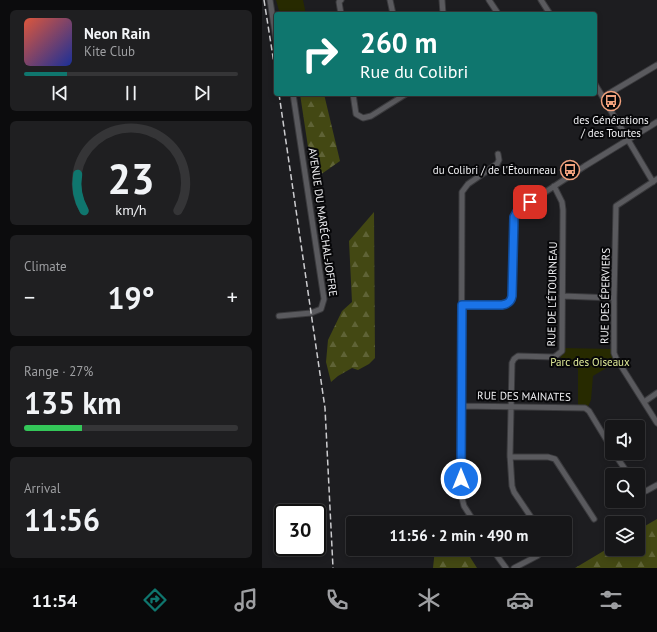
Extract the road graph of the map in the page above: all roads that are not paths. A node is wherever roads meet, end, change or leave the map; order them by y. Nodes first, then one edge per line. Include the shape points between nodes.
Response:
1 (270, 0) edge
2 (341, 0) edge
3 (390, 0) edge
4 (442, 0) edge
5 (489, 0) edge
6 (541, 0) edge
7 (341, 12) edge
8 (393, 12) edge
9 (443, 12) edge
10 (497, 12) dead end
11 (549, 12) edge
12 (274, 26) edge
13 (657, 65) edge
14 (597, 87) edge
15 (293, 96) edge
16 (353, 96) edge
17 (403, 96) edge
18 (603, 97) junction
19 (657, 122) edge
20 (629, 140) junction
21 (498, 154) dead end
22 (655, 180) edge
23 (554, 186) junction
24 (562, 296) junction
25 (614, 298) junction
26 (462, 305) junction
27 (279, 316) dead end
28 (657, 393) edge
29 (644, 402) junction
30 (461, 406) junction
31 (511, 406) junction
32 (657, 423) edge
33 (605, 437) edge
34 (510, 457) junction
35 (657, 485) edge
36 (645, 491) edge
37 (470, 516) edge
38 (531, 516) edge
39 (594, 519) dead end
40 (497, 556) edge
41 (537, 556) edge
42 (506, 568) edge
43 (514, 568) edge

1 - 12 street
2 - 7 street
3 - 8 street
4 - 9 street
5 - 10 street
6 - 11 street
13 - 18 street
14 - 18 street
15 - 27 street, AVENUE DU MARÉCHAL-JOFFRE via 324,299 321,309 315,312
16 - 17 street via 356,114 363,118 371,116
18 - 20 street
19 - 20 street
20 - 22 street
20 - 23 street
21 - 26 street via 497,164 468,184 462,192
22 - 25 street, RUE DES ÉPERVIERS via 616,206
23 - 24 street, RUE DE L'ÉTOURNEAU via 563,210
23 - 26 street via 518,210 514,217 510,301 502,305
24 - 25 street
24 - 31 street, RUE DE L'ÉTOURNEAU via 562,351 554,357 518,356 514,359
25 - 29 street, RUE DES ÉPERVIERS via 615,357
26 - 30 street
28 - 29 street
29 - 32 street, RUE DES ÉPERVIERS
30 - 31 street, RUE DES MAINATES
30 - 37 street via 461,494
31 - 33 street, RUE DES MAINATES via 584,408 589,411
31 - 34 street, RUE DE L'ÉTOURNEAU
34 - 38 street, RUE DE L'ÉTOURNEAU via 514,490
34 - 39 street via 555,459
35 - 36 street
40 - 42 street
41 - 43 street

